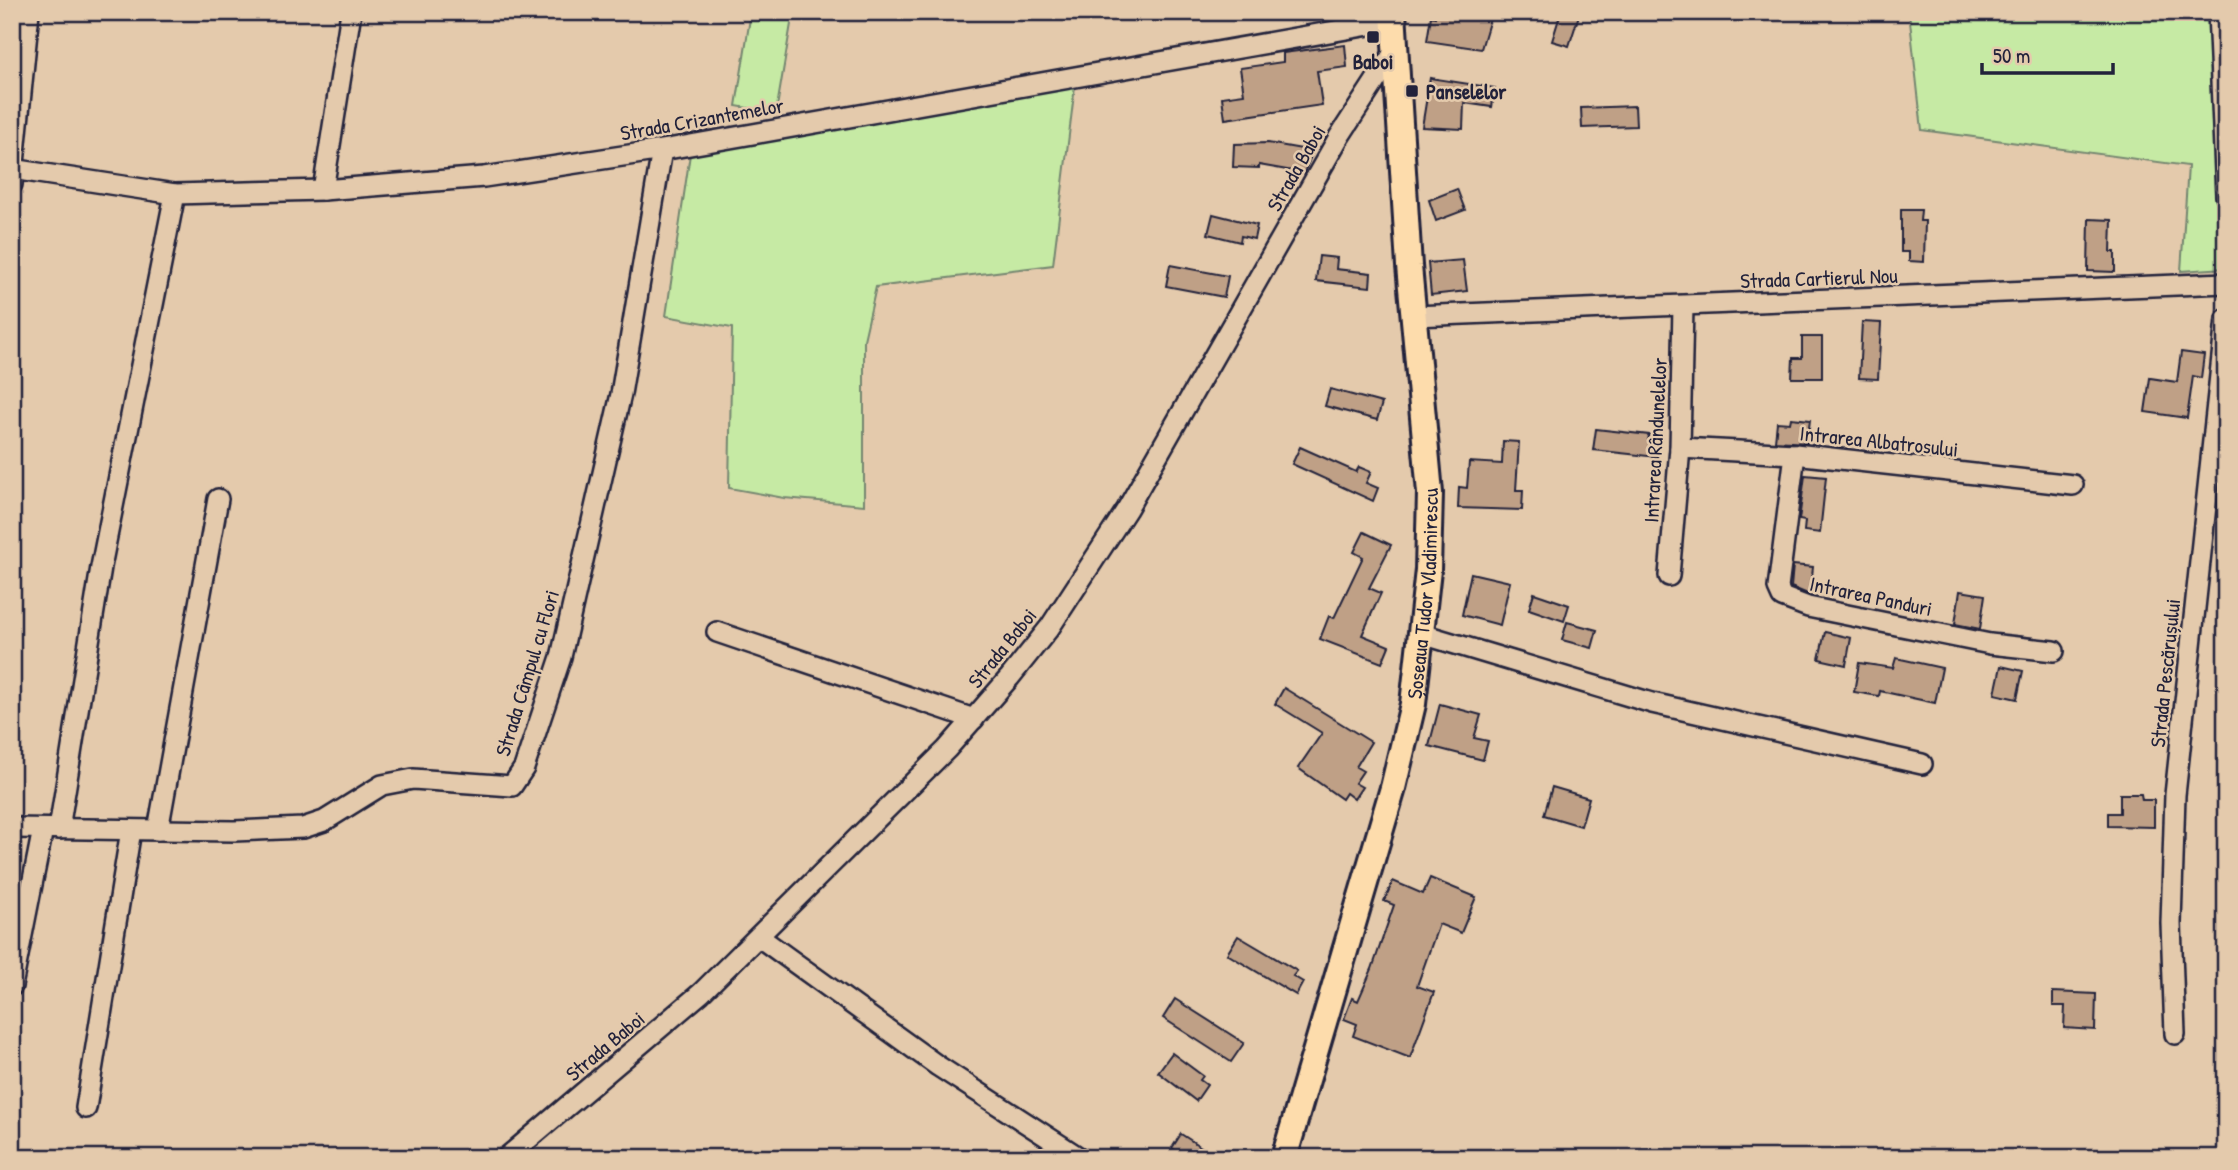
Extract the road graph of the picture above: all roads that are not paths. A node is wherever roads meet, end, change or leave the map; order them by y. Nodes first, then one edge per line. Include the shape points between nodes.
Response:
1 (29, 12) edge
2 (351, 12) edge
3 (2218, 12) edge
4 (1393, 17) edge
5 (1393, 54) junction
6 (662, 150) junction
7 (13, 174) edge
8 (323, 190) junction
9 (175, 194) junction
10 (2226, 196) edge
11 (2226, 284) edge
12 (1683, 306) junction
13 (1414, 316) junction
14 (2226, 318) edge
15 (1680, 448) junction
16 (1795, 454) junction
17 (2073, 485) dead end
18 (218, 499) dead end
19 (1669, 576) dead end
20 (717, 632) dead end
21 (1422, 634) junction
22 (2054, 651) dead end
23 (974, 719) junction
24 (1922, 764) dead end
25 (12, 828) edge
26 (51, 829) junction
27 (131, 830) junction
28 (158, 830) junction
29 (759, 937) junction
30 (12, 986) edge
31 (2175, 1034) dead end
32 (86, 1108) dead end
33 (506, 1158) edge
34 (1080, 1158) edge
35 (1283, 1158) edge

1 - 7 street
2 - 8 street
3 - 10 street
4 - 5 main road, Șoseaua Tudor Vladimirescu
4 - 6 street, Strada Crizantemelor
5 - 13 main road, Șoseaua Tudor Vladimirescu
5 - 23 street, Strada Baboi via 1339,137 1092,566
6 - 8 street, Strada Crizantemelor via 484,177
6 - 28 street, Strada Câmpul cu Flori via 621,394 561,657 524,768 512,786 413,779 382,785 324,821 303,828
7 - 9 street, Strada Crizantemelor
8 - 9 street, Strada Crizantemelor
9 - 26 street
11 - 12 street, Strada Cartierul Nou
12 - 13 street, Strada Cartierul Nou
12 - 15 street, Intrarea Rândunelelor
13 - 21 main road, Șoseaua Tudor Vladimirescu via 1430,493
14 - 31 street, Strada Pescărușului via 2175,794 2171,923
15 - 16 street, Intrarea Albatrosului
15 - 19 street, Intrarea Rândunelelor
16 - 17 street, Intrarea Albatrosului
16 - 22 street, Intrarea Panduri via 1778,588 1782,597 1808,607 1990,644
18 - 28 street
20 - 23 street
21 - 24 street via 1652,703
21 - 35 main road, Șoseaua Tudor Vladimirescu via 1413,704 1393,788
23 - 29 street, Strada Baboi
25 - 26 street, Strada Câmpul cu Flori
26 - 27 street, Strada Câmpul cu Flori
26 - 30 street
27 - 28 street, Strada Câmpul cu Flori
27 - 32 street
29 - 33 street, Strada Baboi via 665,1025
29 - 34 street via 938,1066

